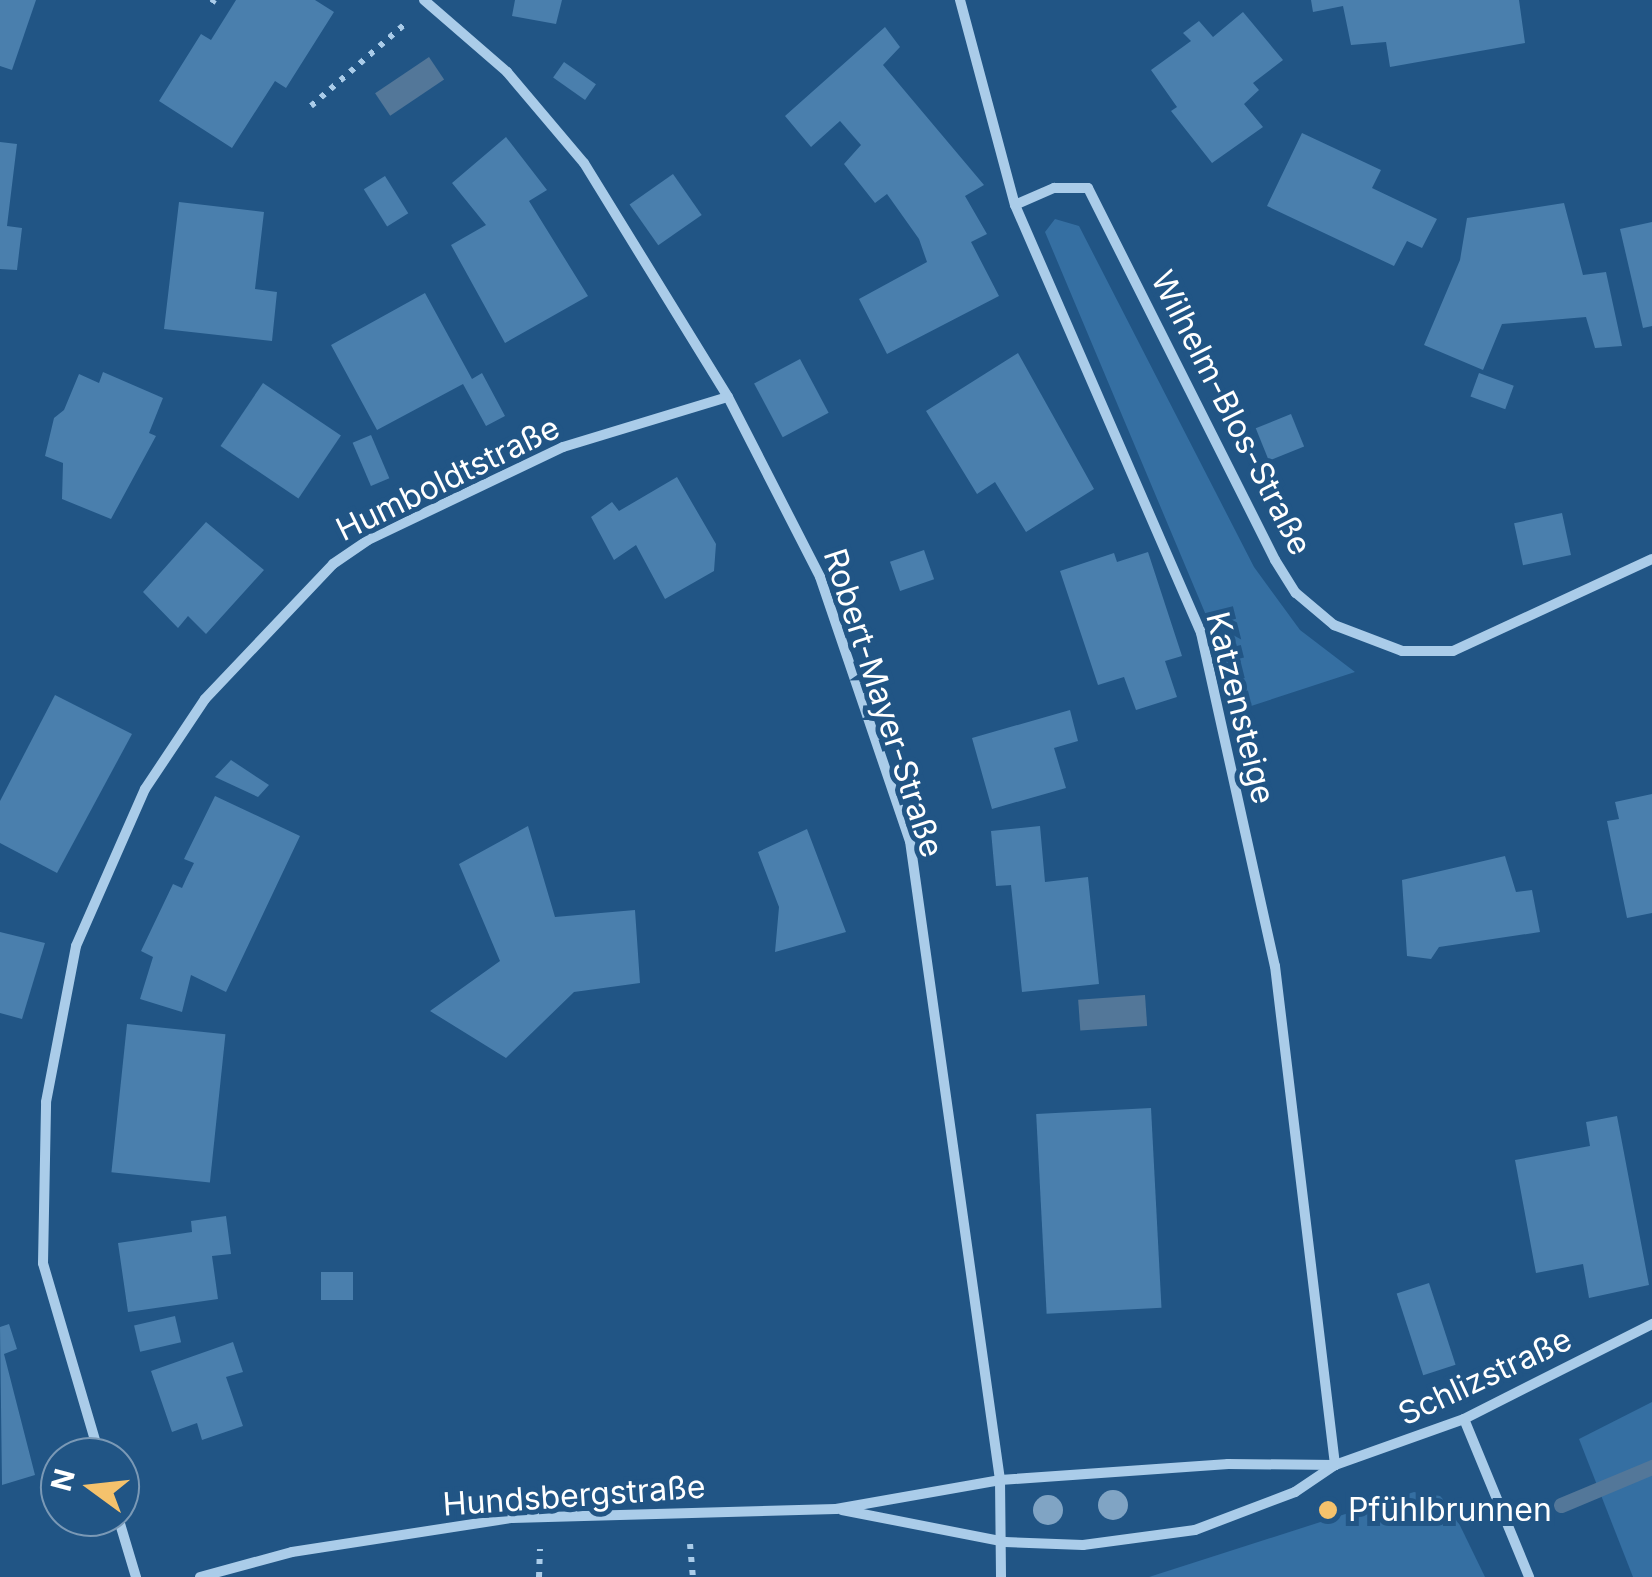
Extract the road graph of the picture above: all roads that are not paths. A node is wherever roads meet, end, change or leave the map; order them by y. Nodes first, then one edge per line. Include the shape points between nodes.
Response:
1 (960, 0) edge
2 (426, 2) edge
3 (1015, 206) junction
4 (728, 396) junction
5 (1652, 559) edge
6 (1652, 1324) edge
7 (1464, 1419) junction
8 (94, 1437) edge
9 (1335, 1465) junction
10 (1000, 1480) junction
11 (836, 1509) junction
12 (124, 1537) edge
13 (1005, 1542) junction
14 (136, 1577) edge
15 (200, 1577) edge
16 (1001, 1577) edge
17 (1529, 1577) edge

1 - 3 street, Katzensteige
2 - 4 street, Robert-Mayer-Straße via 507,72 584,163
3 - 5 street, Wilhelm-Blos-Straße via 1054,188 1088,188 1276,560 1296,593 1356,638 1402,651 1452,650
3 - 9 street, Katzensteige via 1201,632 1275,966
4 - 8 street, Humboldtstraße via 563,447 368,540 333,564 204,699 145,789 76,946 46,1102 43,1263
4 - 10 street, Robert-Mayer-Straße via 820,577 910,841
6 - 7 street, Schlizstraße
7 - 9 street, Schlizstraße
7 - 17 street
9 - 10 street, Schlizstraße via 1228,1464
9 - 13 street, Schlizstraße via 1295,1492 1195,1530 1083,1544
10 - 11 street, Hundsbergstraße
10 - 13 street, Robert-Mayer-Straße
11 - 13 street, Hundsbergstraße
11 - 15 street, Hundsbergstraße via 512,1518 292,1552
12 - 14 street
13 - 16 street, Robert-Mayer-Straße

